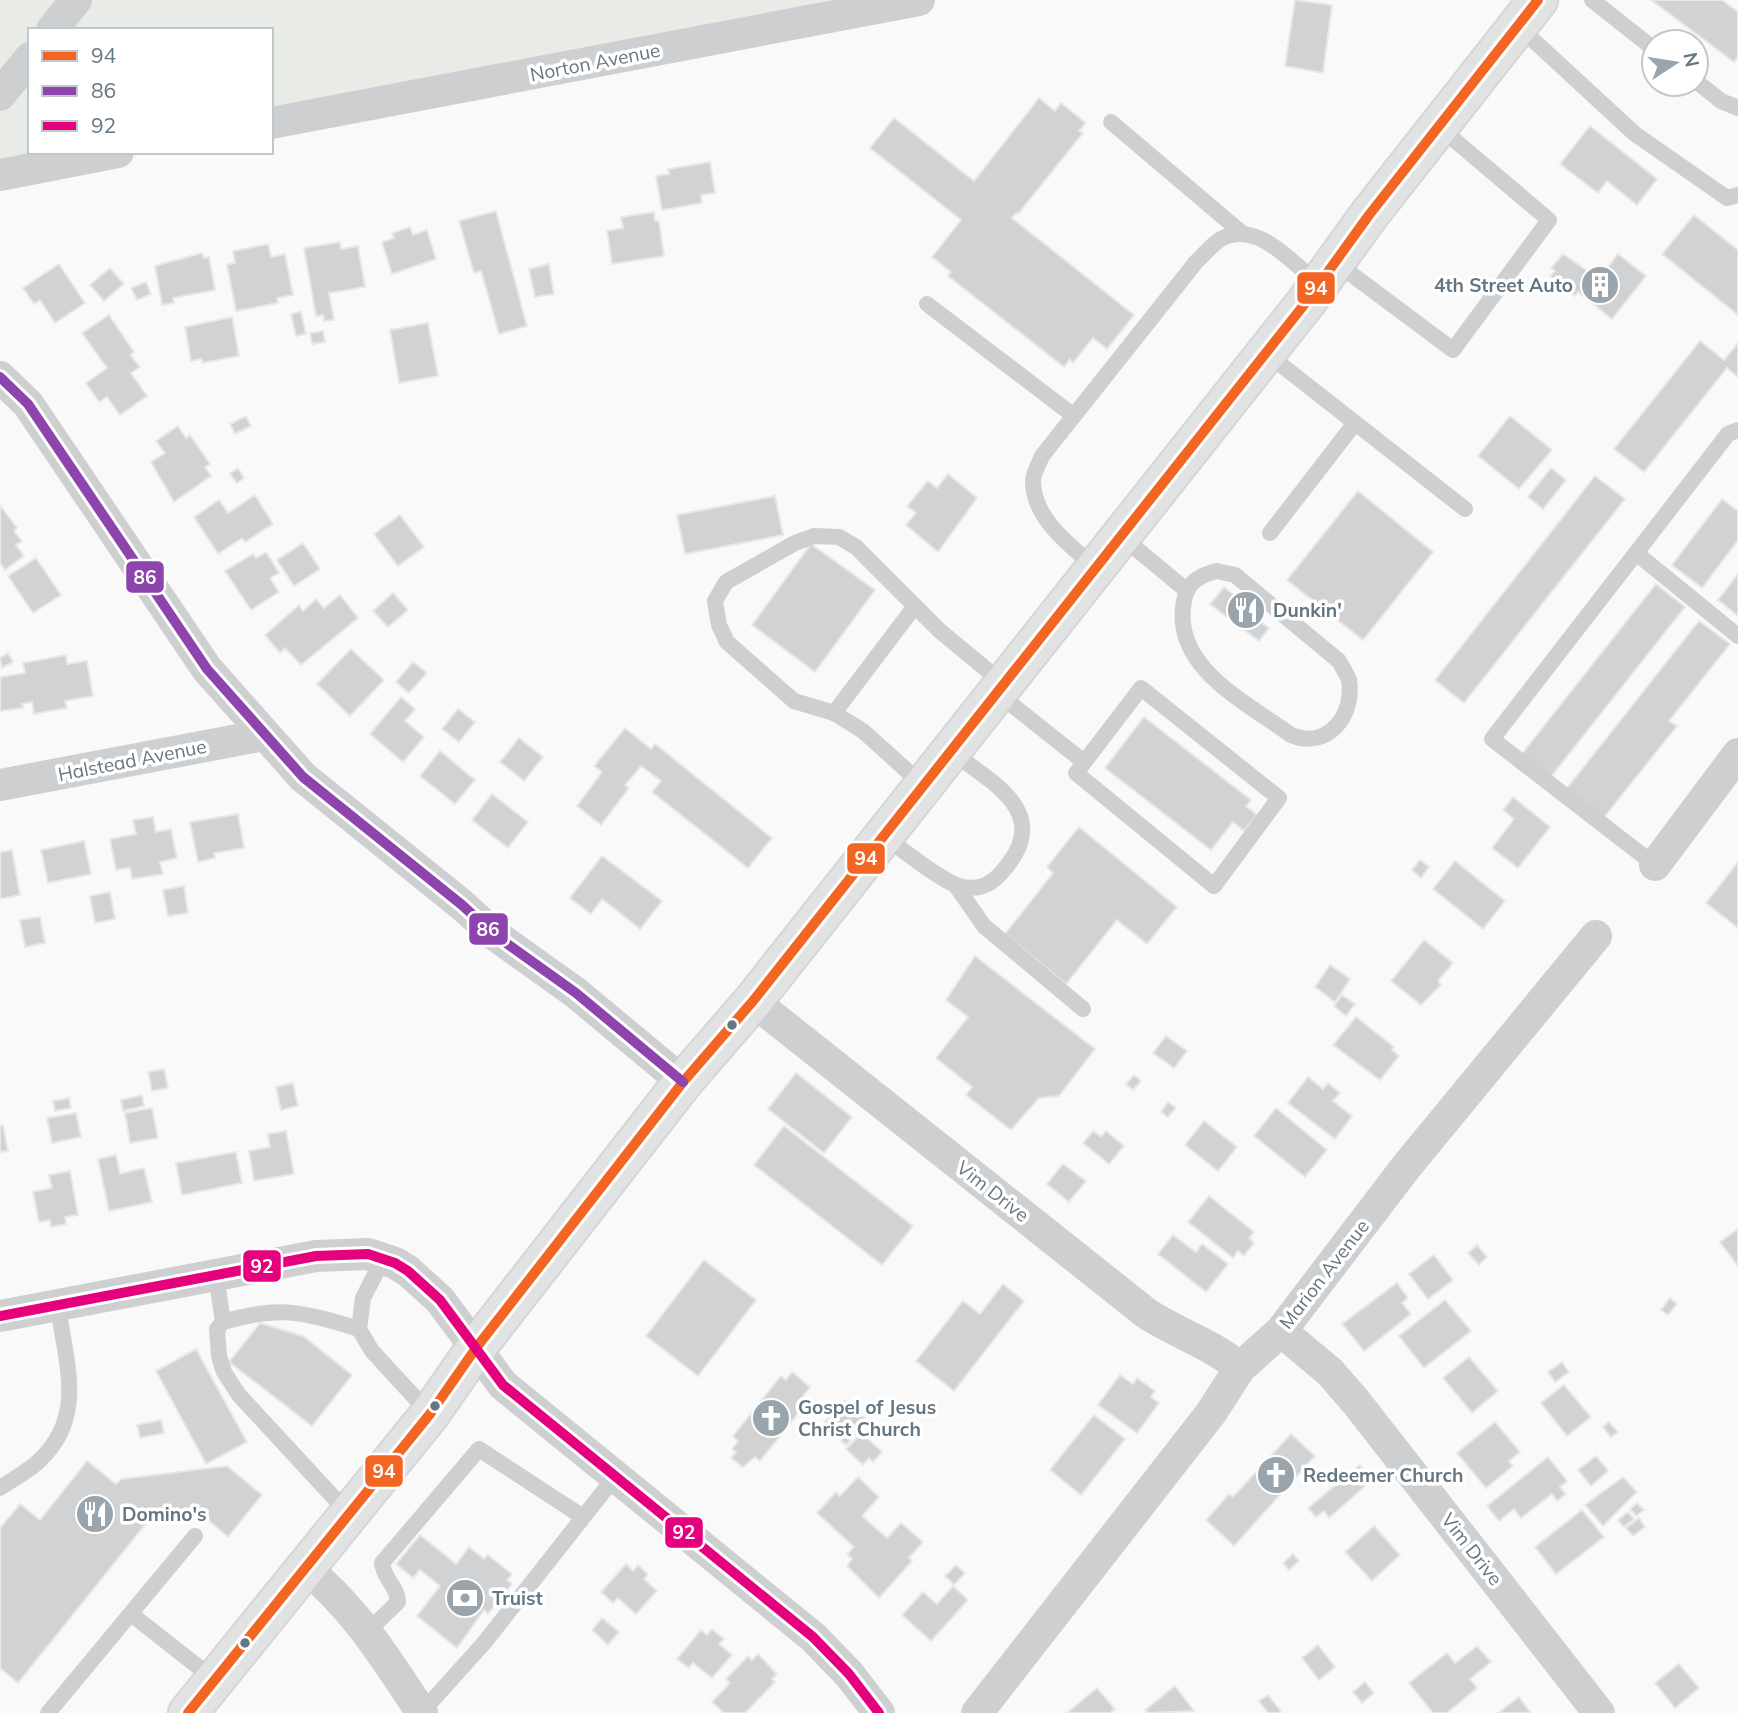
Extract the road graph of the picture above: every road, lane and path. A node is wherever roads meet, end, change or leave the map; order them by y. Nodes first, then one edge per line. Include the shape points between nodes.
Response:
1 (76, 0) edge
2 (919, 0) edge
3 (1592, 0) edge
4 (1528, 13) edge
5 (54, 28) edge
6 (1640, 38) edge
7 (28, 60) edge
8 (1710, 93) edge
9 (0, 95) edge
10 (1738, 108) edge
11 (1111, 122) dead end
12 (273, 123) edge
13 (1439, 127) junction
14 (108, 154) edge
15 (0, 175) edge
16 (1738, 195) edge
17 (1242, 233) junction
18 (1327, 273) junction
19 (927, 304) dead end
20 (1266, 353) junction
21 (0, 377) edge
22 (1074, 416) junction
23 (1355, 423) junction
24 (1738, 430) edge
25 (1465, 509) dead end
26 (1270, 533) dead end
27 (1121, 536) junction
28 (1636, 553) junction
29 (1096, 568) junction
30 (1186, 590) junction
31 (915, 606) junction
32 (1738, 636) edge
33 (1000, 689) junction
34 (834, 713) junction
35 (264, 735) junction
36 (950, 751) junction
37 (1738, 754) edge
38 (1084, 762) junction
39 (0, 785) edge
40 (923, 786) junction
41 (884, 836) junction
42 (1655, 865) joint
43 (956, 886) junction
44 (1596, 936) dead end
45 (754, 1001) junction
46 (1083, 1009) dead end
47 (683, 1082) junction
48 (383, 1259) junction
49 (216, 1275) junction
50 (58, 1305) junction
51 (0, 1316) edge
52 (223, 1322) junction
53 (359, 1329) junction
54 (1281, 1331) junction
55 (476, 1348) junction
56 (1240, 1368) junction
57 (429, 1414) junction
58 (615, 1477) junction
59 (0, 1488) edge
60 (349, 1514) junction
61 (583, 1517) junction
62 (195, 1536) dead end
63 (305, 1568) junction
64 (131, 1614) junction
65 (367, 1632) junction
66 (215, 1680) junction
67 (48, 1713) edge
68 (188, 1713) edge
69 (421, 1713) edge
70 (879, 1713) edge
71 (976, 1713) edge
72 (1599, 1713) edge

1 - 5 street
2 - 12 street, Norton Avenue
3 - 6 lane
4 - 13 main road
4 - 16 lane via 1635,134 1727,198
7 - 9 street
8 - 10 lane
11 - 17 lane
13 - 18 main road
13 - 18 lane via 1549,220 1453,349
14 - 15 street
17 - 18 lane
17 - 22 lane via 1220,240 1196,262
18 - 20 main road
19 - 22 lane
20 - 23 lane
20 - 27 main road
21 - 35 street via 28,404 207,670
22 - 29 lane via 1042,456 1033,480 1039,505 1052,528
23 - 25 lane
23 - 26 lane
24 - 28 lane via 1728,435
27 - 29 main road
27 - 30 lane
28 - 32 lane
28 - 42 lane via 1492,739
29 - 33 main road
30 - 30 lane via 1181,615 1186,641 1205,672 1291,735 1304,740 1321,738 1334,729 1349,697 1349,679 1339,661 1235,575 1217,571 1200,575
31 - 33 lane
31 - 34 lane
31 - 34 lane via 856,547 839,537 814,536 795,543 726,582 715,601 727,642 794,701
33 - 36 main road
33 - 38 lane
34 - 40 lane via 863,732
35 - 39 street, Halstead Avenue
35 - 47 street via 303,777
36 - 40 main road
36 - 43 lane via 1007,794 1020,813 1023,839 1014,859 993,882 975,889
37 - 42 street
38 - 38 lane via 1076,773 1214,886 1279,798 1141,688
40 - 41 main road
41 - 43 lane
41 - 45 main road
43 - 46 lane via 984,926
44 - 54 street, Marion Avenue via 1406,1167
45 - 47 main road
45 - 56 street, Vim Drive via 1146,1312
47 - 55 main road
48 - 49 street via 346,1252
48 - 53 lane via 363,1298
48 - 55 street via 408,1272 440,1300
49 - 50 street
49 - 52 lane
50 - 51 street
50 - 59 lane via 71,1403 65,1424 38,1462
52 - 53 lane via 278,1310
52 - 60 lane via 217,1329 217,1342 224,1372
53 - 57 lane via 372,1351
54 - 56 street, Marion Avenue
54 - 72 street, Vim Drive via 1330,1372 1356,1402
55 - 57 main road
55 - 58 street via 503,1385
56 - 71 street, Marion Avenue via 1211,1413
57 - 60 main road
58 - 61 lane
58 - 70 street via 813,1637
60 - 63 main road
61 - 65 lane via 479,1449 382,1563 398,1602
61 - 69 lane via 484,1643
62 - 64 lane
63 - 65 street via 328,1586
63 - 66 main road
64 - 66 lane
64 - 67 lane
65 - 69 street
66 - 68 main road

